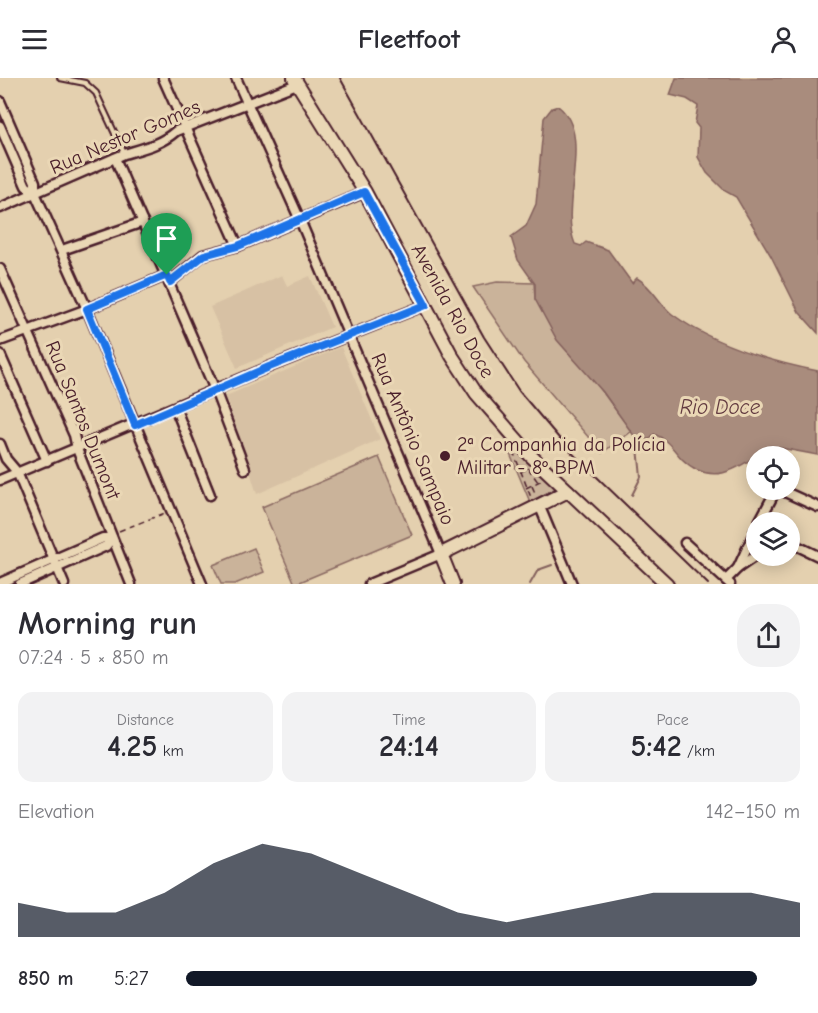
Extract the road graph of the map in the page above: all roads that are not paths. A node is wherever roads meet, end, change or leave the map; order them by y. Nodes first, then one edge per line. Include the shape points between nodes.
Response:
1 (60, 78) edge
2 (163, 78) edge
3 (236, 78) edge
4 (296, 81) edge
5 (0, 101) edge
6 (247, 105) junction
7 (0, 126) edge
8 (185, 128) junction
9 (120, 156) junction
10 (364, 192) junction
11 (35, 193) junction
12 (0, 208) edge
13 (300, 220) junction
14 (143, 222) junction
15 (238, 246) junction
16 (62, 250) junction
17 (0, 269) edge
18 (168, 278) junction
19 (426, 305) junction
20 (87, 309) junction
21 (29, 329) junction
22 (348, 334) junction
23 (0, 341) edge
24 (0, 354) edge
25 (215, 390) junction
26 (175, 407) junction
27 (135, 425) junction
28 (0, 444) edge
29 (77, 449) junction
30 (47, 461) junction
31 (245, 469) dead end
32 (17, 472) junction
33 (0, 480) edge
34 (568, 491) junction
35 (210, 495) dead end
36 (540, 507) junction
37 (818, 507) edge
38 (763, 512) edge
39 (112, 538) junction
40 (685, 543) dead end
41 (800, 547) edge
42 (746, 551) edge
43 (441, 554) junction
44 (818, 556) edge
45 (53, 558) junction
46 (746, 563) edge
47 (57, 568) junction
48 (738, 568) junction
49 (0, 582) edge
50 (728, 582) edge
51 (373, 583) edge
52 (20, 584) edge
53 (64, 584) edge
54 (132, 584) edge
55 (202, 584) edge
56 (453, 584) edge
57 (572, 584) edge
58 (667, 584) edge

1 - 9 lane via 85,83 96,93
2 - 8 street
3 - 6 street, Rua Antônio Sampaio
4 - 6 street, Rua Nestor Gomes
4 - 10 street, Avenida Rio Doce
5 - 11 street via 35,182
6 - 8 street, Rua Nestor Gomes
6 - 13 street, Rua Antônio Sampaio
7 - 11 street via 26,186
8 - 9 street, Rua Nestor Gomes via 146,149
8 - 15 street
9 - 11 street, Rua Nestor Gomes
9 - 14 street
10 - 13 street
10 - 19 street, Avenida Rio Doce
11 - 12 street, Rua Nestor Gomes
11 - 16 street
13 - 15 street
13 - 22 street, Rua Antônio Sampaio
14 - 16 street
14 - 18 street
15 - 18 street via 204,255
16 - 20 street
17 - 21 street, Rua Santos Dumont
18 - 20 street
18 - 25 street
19 - 22 street
19 - 34 street, Avenida Rio Doce via 476,393 531,456
20 - 21 street
20 - 27 street
21 - 23 street
21 - 29 street, Rua Santos Dumont
22 - 25 street
22 - 43 street, Rua Antônio Sampaio
24 - 30 street
25 - 26 street
25 - 31 street
26 - 27 street
26 - 35 street
27 - 29 street
27 - 55 street
28 - 32 street
29 - 30 street
29 - 39 street, Rua Santos Dumont
30 - 32 street
32 - 33 street
32 - 45 street
34 - 36 street
34 - 58 street, Avenida Rio Doce
36 - 43 street
36 - 57 street
37 - 38 street via 778,491 770,497
39 - 45 street
39 - 47 street via 106,546
39 - 54 street, Rua Santos Dumont
40 - 50 street
41 - 44 street
42 - 48 street
43 - 51 street
43 - 56 street, Rua Antônio Sampaio
45 - 47 street
45 - 49 street
46 - 48 street
47 - 52 street
47 - 53 street
48 - 50 street

